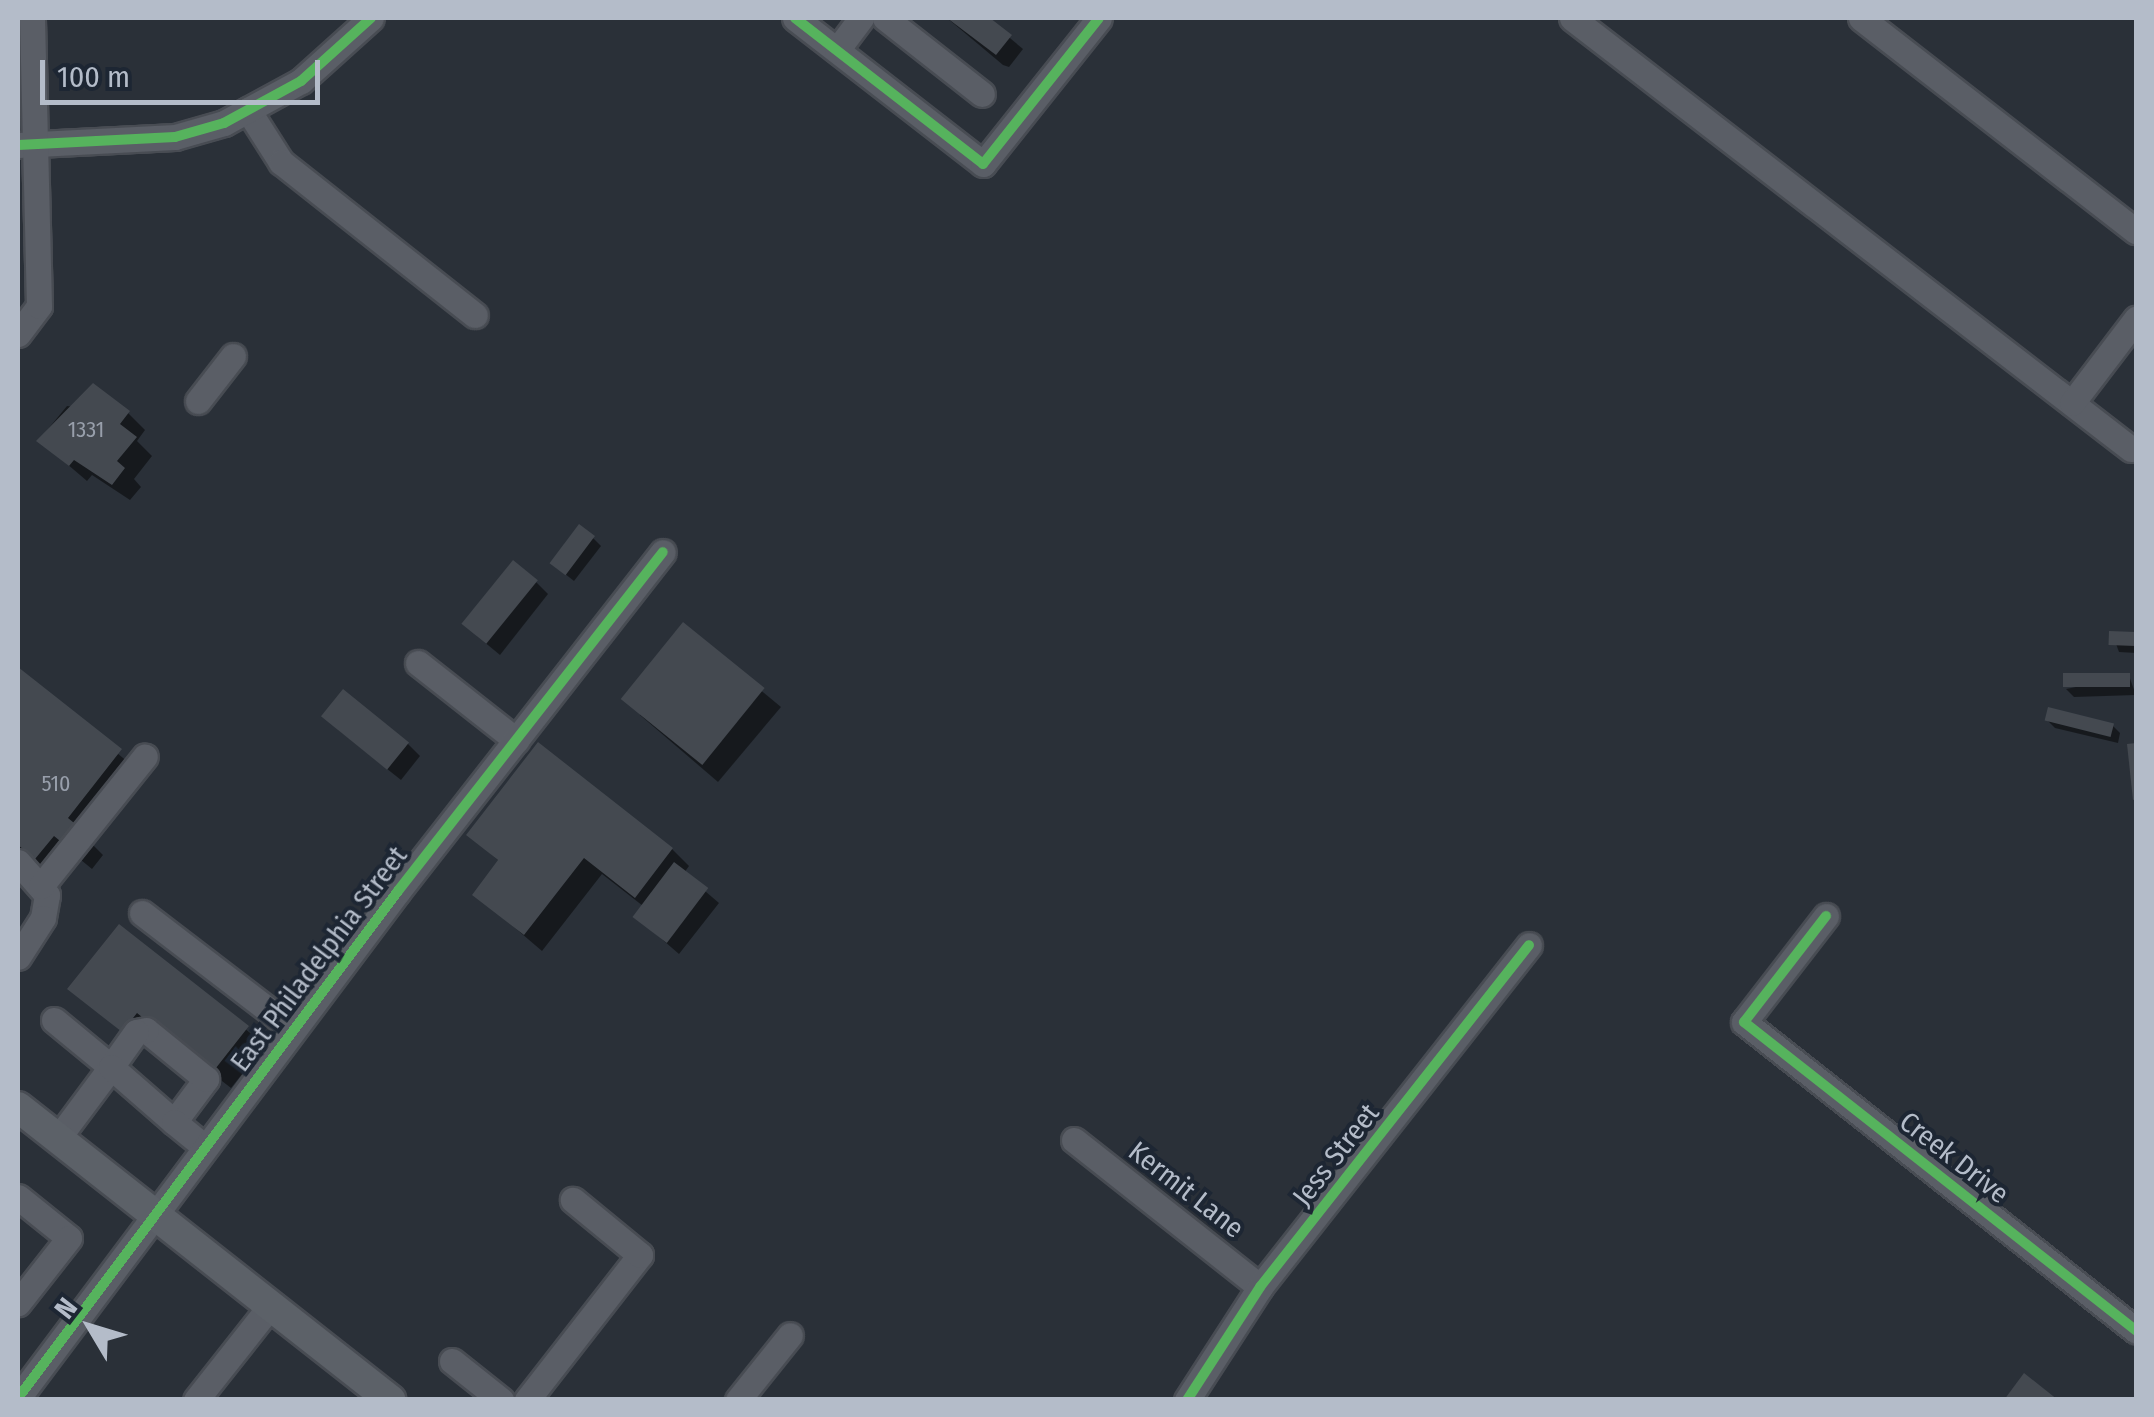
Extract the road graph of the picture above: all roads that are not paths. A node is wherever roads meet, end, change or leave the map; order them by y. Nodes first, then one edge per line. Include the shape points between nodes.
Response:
1 (32, 18) edge
2 (371, 18) edge
3 (795, 18) edge
4 (862, 18) edge
5 (885, 18) edge
6 (1099, 18) edge
7 (1572, 18) edge
8 (1861, 18) edge
9 (26, 50) edge
10 (836, 50) junction
11 (982, 94) dead end
12 (248, 110) junction
13 (28, 144) edge
14 (28, 208) edge
15 (2136, 231) edge
16 (28, 290) edge
17 (475, 315) dead end
18 (2136, 319) edge
19 (18, 334) edge
20 (233, 356) dead end
21 (198, 401) dead end
22 (2072, 403) junction
23 (2131, 449) dead end
24 (664, 552) dead end
25 (418, 663) dead end
26 (516, 740) junction
27 (145, 756) dead end
28 (18, 862) edge
29 (41, 886) junction
30 (142, 913) dead end
31 (1826, 916) dead end
32 (1530, 945) dead end
33 (18, 957) edge
34 (54, 1020) dead end
35 (294, 1029) junction
36 (111, 1067) junction
37 (18, 1107) edge
38 (174, 1122) junction
39 (58, 1138) junction
40 (1074, 1140) dead end
41 (204, 1146) junction
42 (18, 1197) edge
43 (573, 1200) dead end
44 (156, 1216) junction
45 (1260, 1287) junction
46 (18, 1303) edge
47 (271, 1305) junction
48 (2136, 1330) edge
49 (790, 1334) dead end
50 (452, 1361) dead end
51 (23, 1381) edge
52 (382, 1397) edge
53 (196, 1400) edge
54 (500, 1400) edge
55 (527, 1400) edge
56 (738, 1400) edge
57 (1187, 1400) edge

1 - 9 street
2 - 12 street via 301,81
3 - 10 street
4 - 10 street
5 - 11 street
6 - 10 street via 983,164
7 - 22 street
8 - 15 street
9 - 13 street
12 - 13 street via 175,137
12 - 17 street via 281,162
13 - 14 street
14 - 16 street
16 - 19 street via 39,306
18 - 22 street
20 - 21 street
22 - 23 street
24 - 26 street, East Philadelphia Street
25 - 26 street
26 - 35 street, East Philadelphia Street
27 - 29 street
28 - 29 street
29 - 33 street via 47,895 43,918
30 - 35 street
31 - 48 street, Creek Drive via 1744,1022
32 - 45 street, Jess Street
34 - 36 street
35 - 41 street, East Philadelphia Street
36 - 38 street
36 - 38 street via 136,1032 146,1030 206,1079
36 - 39 street
37 - 39 main road
38 - 41 street
39 - 44 main road
40 - 45 street, Kermit Lane
41 - 44 street, East Philadelphia Street
42 - 46 street via 69,1238
43 - 55 street via 640,1255
44 - 47 main road
44 - 51 street, East Philadelphia Street
45 - 57 street, Jess Street
47 - 52 main road
47 - 53 street
49 - 56 street
50 - 54 street

